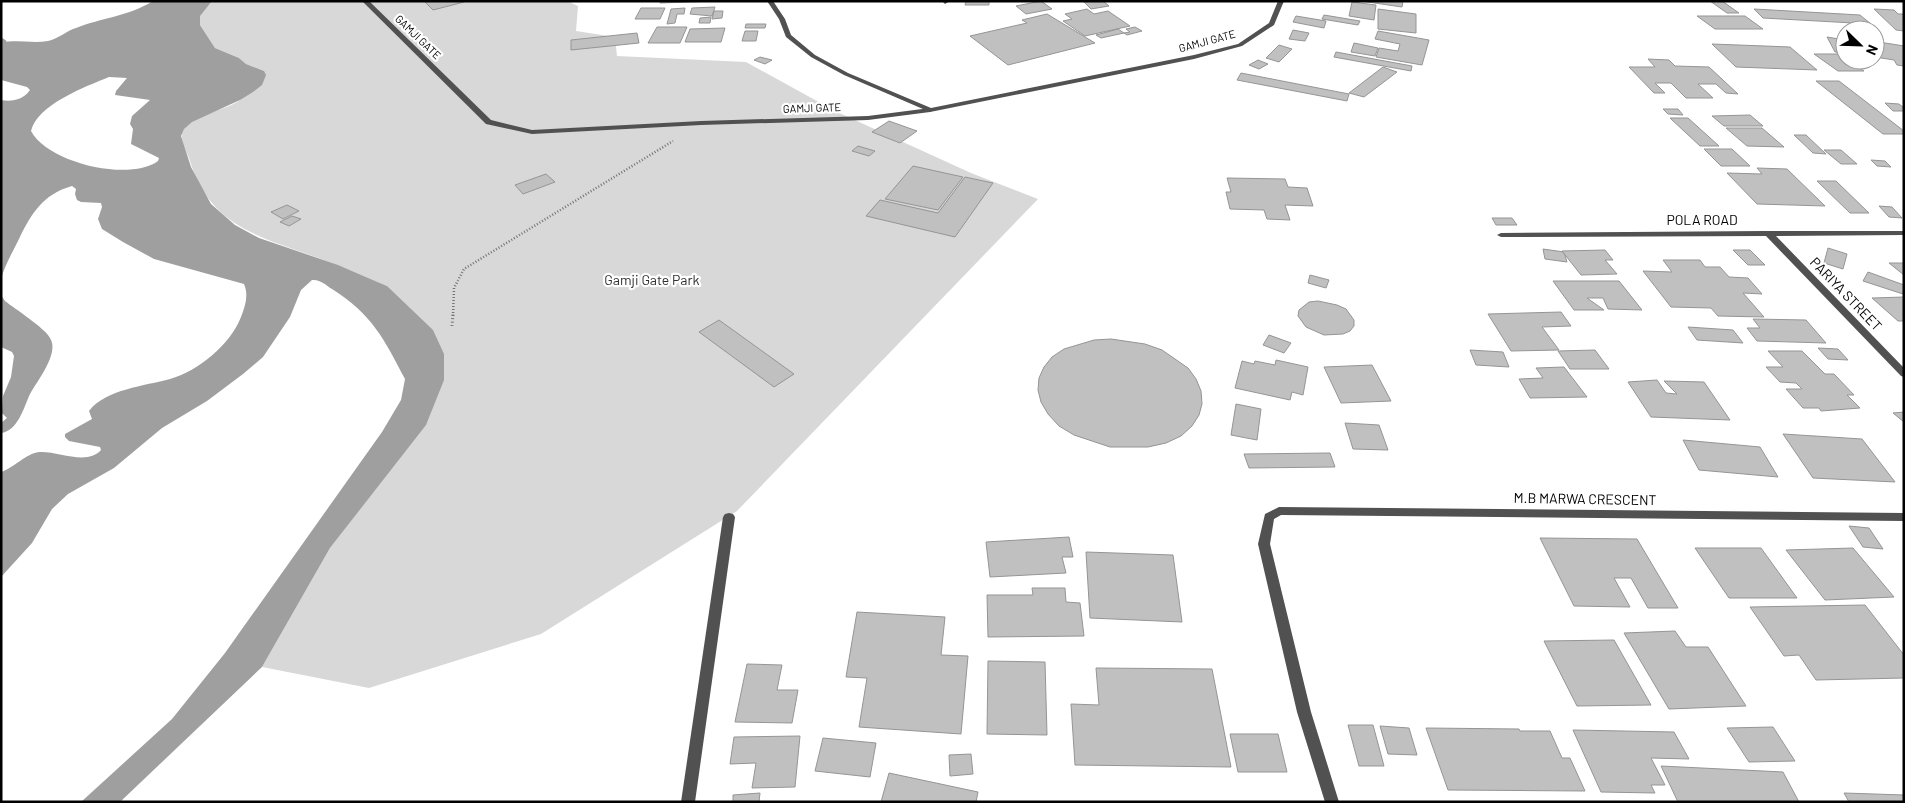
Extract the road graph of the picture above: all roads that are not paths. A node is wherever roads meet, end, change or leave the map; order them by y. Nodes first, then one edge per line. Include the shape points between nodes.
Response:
1 (365, 1) edge
2 (770, 1) edge
3 (1281, 1) edge
4 (930, 110) junction
5 (1904, 232) edge
6 (1768, 233) junction
7 (1501, 235) dead end
8 (1904, 374) edge
9 (729, 517) dead end
10 (1904, 518) edge
11 (688, 802) edge
12 (1332, 802) edge

1 - 4 street, GAMJI GATE via 489,122 532,132 868,118
2 - 4 street via 788,36 813,56 846,74
3 - 4 street, GAMJI GATE via 1272,24 1240,45
5 - 6 street, POLA ROAD
6 - 7 street, POLA ROAD
6 - 8 street, PARIYA STREET
9 - 11 street
10 - 12 street, M.B MARWA CRESCENT via 1279,511 1268,517 1264,544 1304,712

